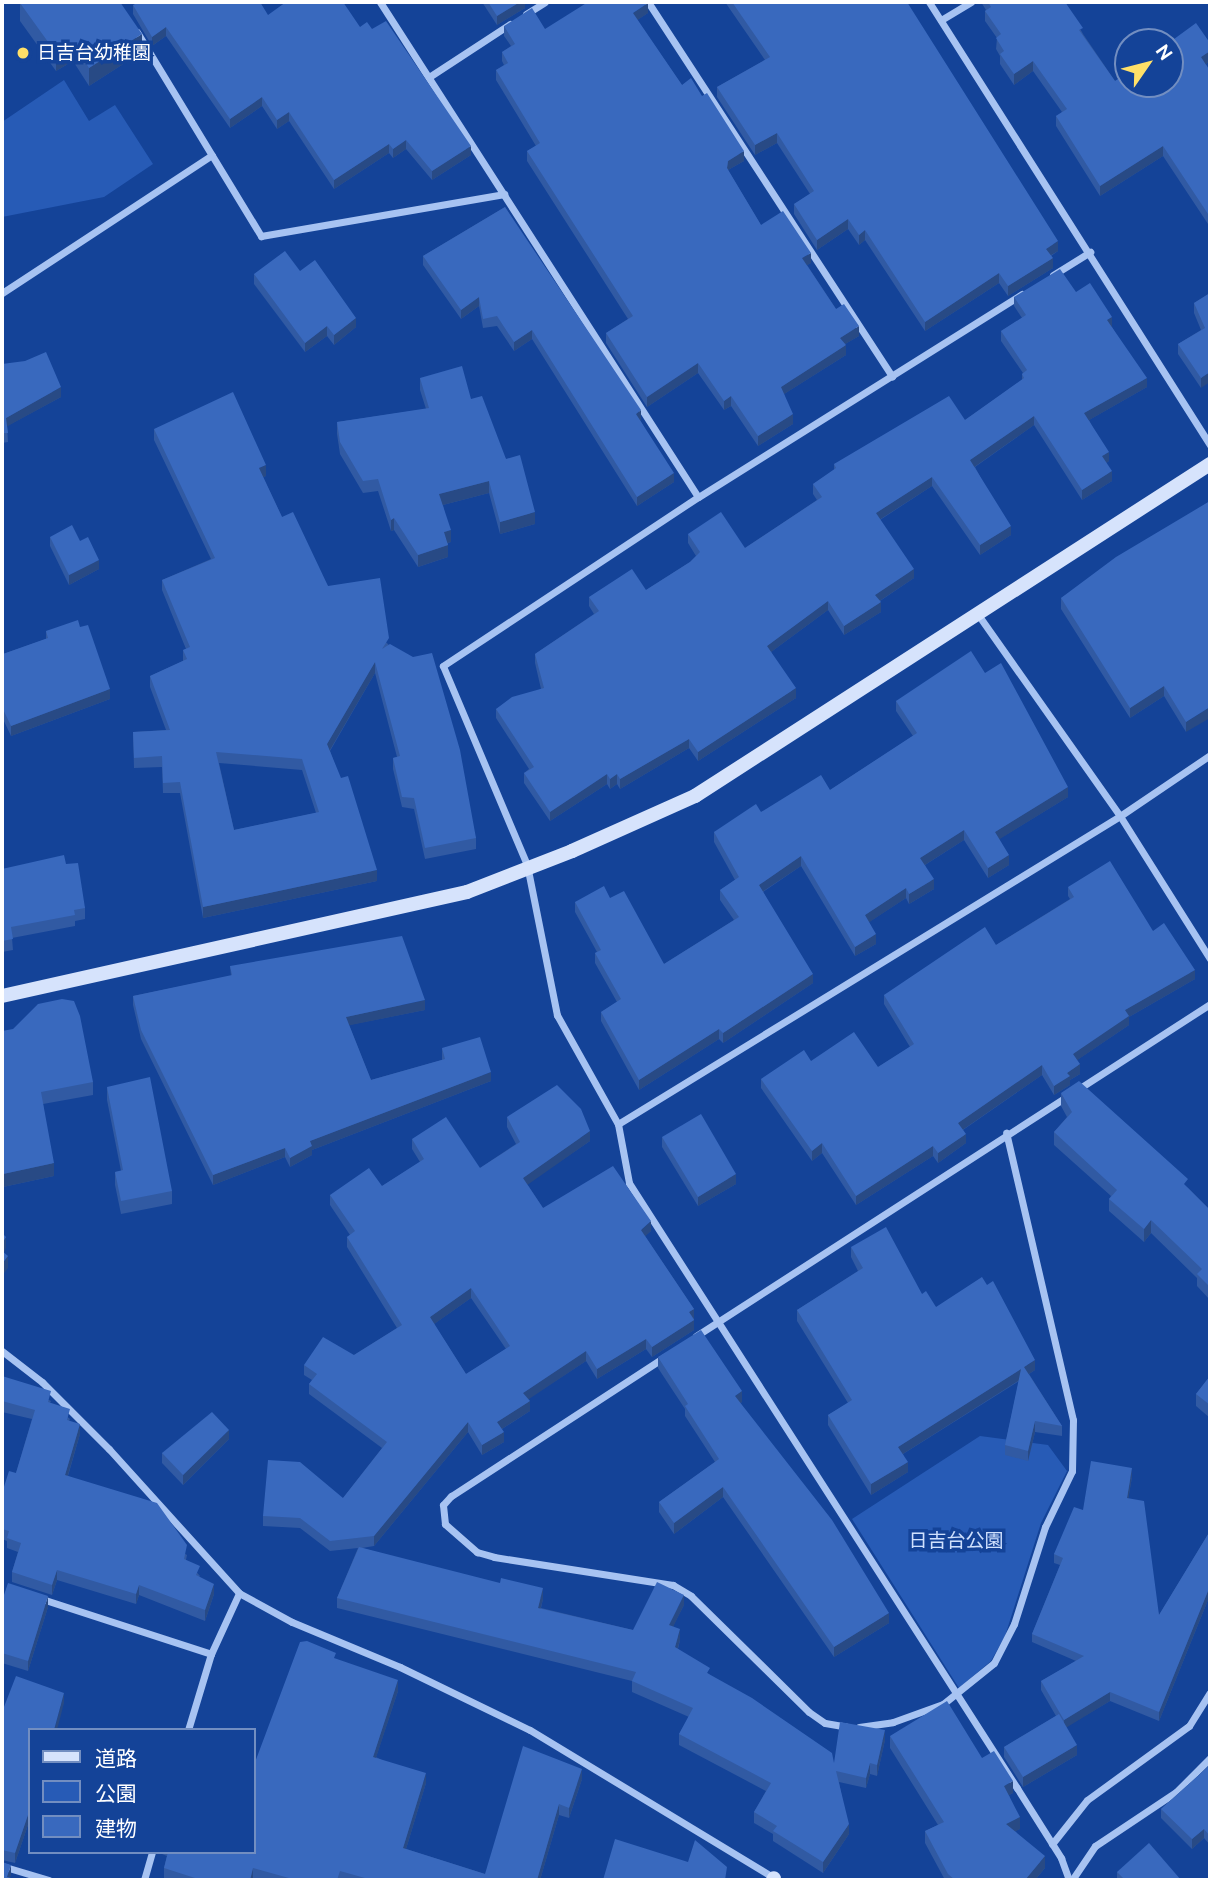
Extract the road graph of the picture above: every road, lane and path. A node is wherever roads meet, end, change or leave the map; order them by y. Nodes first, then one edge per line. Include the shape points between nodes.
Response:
1 (380, 2) edge
2 (545, 2) edge
3 (648, 2) edge
4 (929, 2) edge
5 (971, 2) edge
6 (941, 20) junction
7 (133, 25) edge
8 (429, 77) junction
9 (212, 155) junction
10 (504, 194) junction
11 (1090, 252) junction
12 (1044, 281) edge
13 (1032, 289) edge
14 (2, 293) edge
15 (892, 376) junction
16 (1210, 445) edge
17 (1210, 464) edge
18 (698, 497) junction
19 (979, 616) junction
20 (1210, 755) edge
21 (1120, 816) junction
22 (527, 865) junction
23 (1210, 959) edge
24 (2, 996) edge
25 (1210, 1004) edge
26 (618, 1124) junction
27 (1006, 1133) junction
28 (720, 1321) junction
29 (685, 1343) edge
30 (2, 1350) edge
31 (673, 1351) edge
32 (239, 1593) junction
33 (28, 1594) edge
34 (211, 1654) junction
35 (1210, 1693) edge
36 (958, 1695) junction
37 (189, 1728) edge
38 (1210, 1758) edge
39 (1052, 1844) junction
40 (151, 1854) edge
41 (2, 1866) edge
42 (49, 1880) edge
43 (144, 1880) edge
44 (775, 1880) edge
45 (1070, 1880) edge

1 - 8 street
2 - 8 street
3 - 15 street
4 - 6 street
5 - 6 street
6 - 11 street
7 - 9 street
8 - 10 street
9 - 10 street via 261,236
9 - 14 street
10 - 18 street
11 - 12 street
11 - 16 street
13 - 15 street
15 - 18 street
17 - 19 street
18 - 22 street via 443,666
19 - 21 street
19 - 22 street via 695,796 572,851
20 - 21 street
21 - 23 street
21 - 26 street
22 - 24 street via 467,891
22 - 26 street via 557,1015
25 - 27 street
26 - 28 street via 629,1183
27 - 28 street
27 - 36 street via 1073,1420 1075,1457 1041,1536 1022,1604 1002,1650 986,1672
28 - 29 street
28 - 36 street
30 - 32 street via 42,1382 109,1450
31 - 36 street via 451,1496 443,1515 450,1532 494,1557 673,1585 691,1596 825,1723 845,1727 893,1722
32 - 34 street
32 - 44 street via 292,1622 400,1667 530,1730
33 - 34 street
34 - 37 street
35 - 39 street via 1189,1726 1087,1800
36 - 39 street
38 - 45 street via 1176,1792 1095,1846
39 - 45 street
40 - 43 street
41 - 42 street

